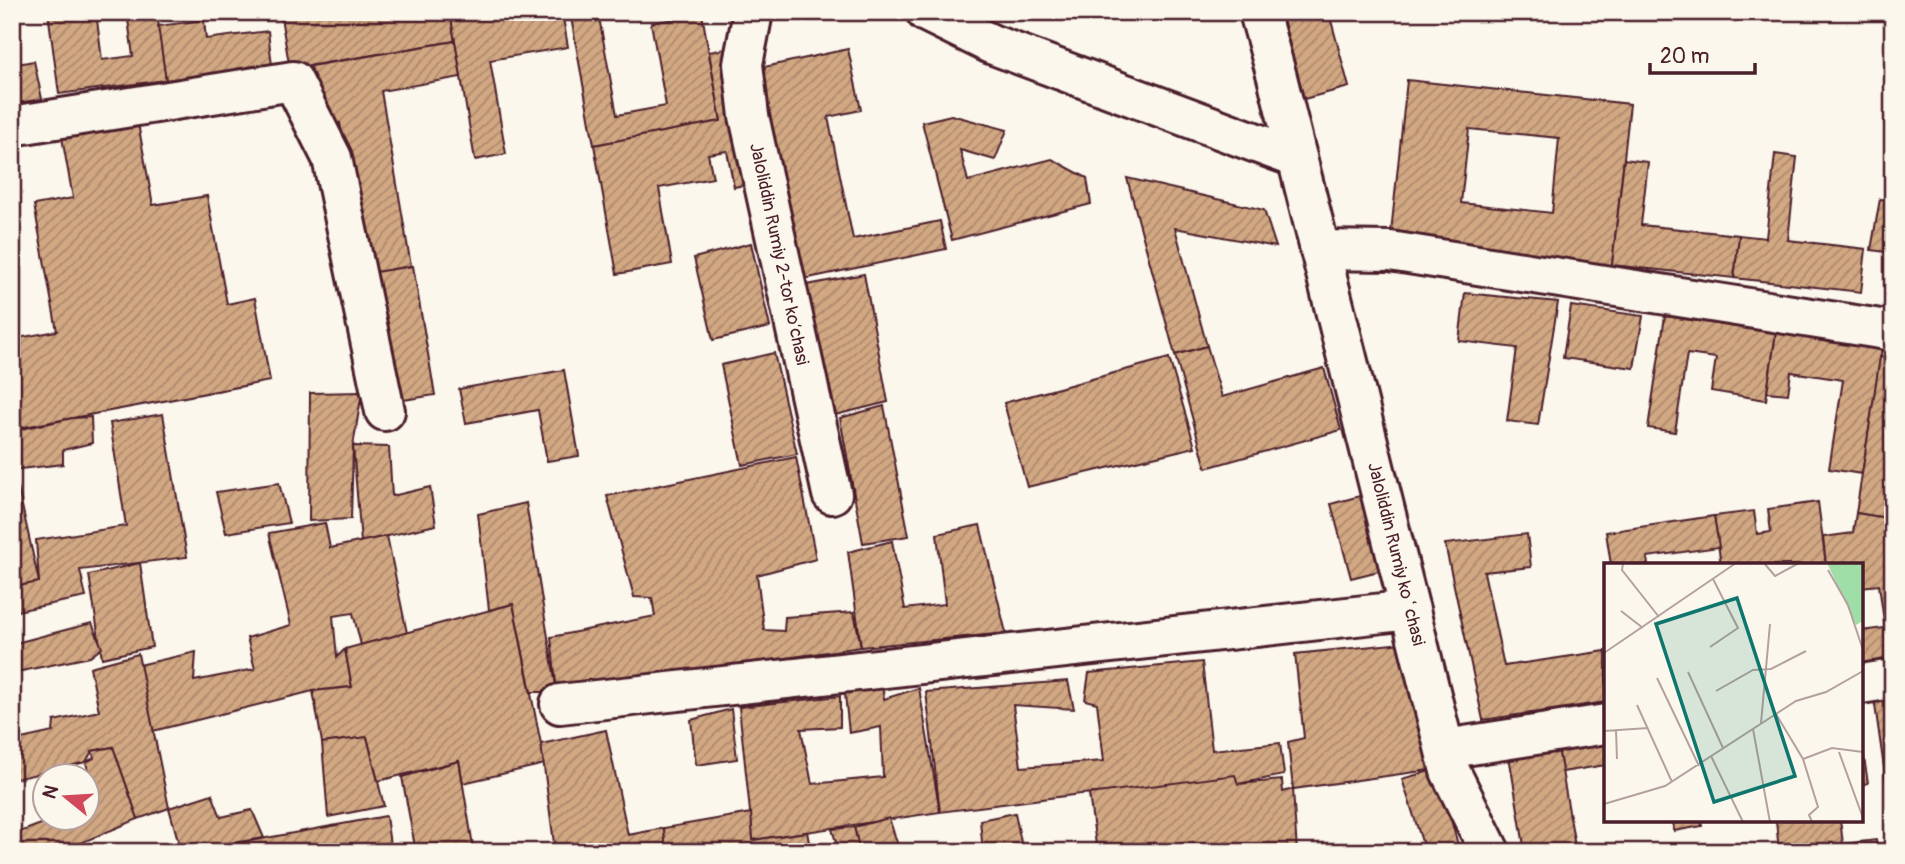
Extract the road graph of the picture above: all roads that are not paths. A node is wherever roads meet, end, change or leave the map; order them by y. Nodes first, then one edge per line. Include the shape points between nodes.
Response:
1 (753, 12) edge
2 (926, 12) edge
3 (1259, 12) edge
4 (12, 126) edge
5 (1297, 158) junction
6 (1320, 250) junction
7 (1893, 331) edge
8 (385, 411) dead end
9 (832, 494) dead end
10 (1410, 610) junction
11 (1893, 679) edge
12 (1863, 684) edge
13 (560, 704) dead end
14 (1604, 724) edge
15 (1445, 749) junction
16 (1490, 852) edge

1 - 9 street, Jaloliddin Rumiy 2-tor koʼchasi via 743,64 749,116
2 - 5 street via 991,44
3 - 5 street, Jaloliddin Rumiy koʻchasi
4 - 8 street via 293,81 332,158
5 - 6 street, Jaloliddin Rumiy koʻchasi
6 - 7 street via 1390,251
6 - 10 street, Jaloliddin Rumiy koʻchasi
10 - 13 street
10 - 15 street, Jaloliddin Rumiy koʻchasi
11 - 12 street
14 - 15 street
15 - 16 street, Jaloliddin Rumiy koʻchasi via 1450,771

